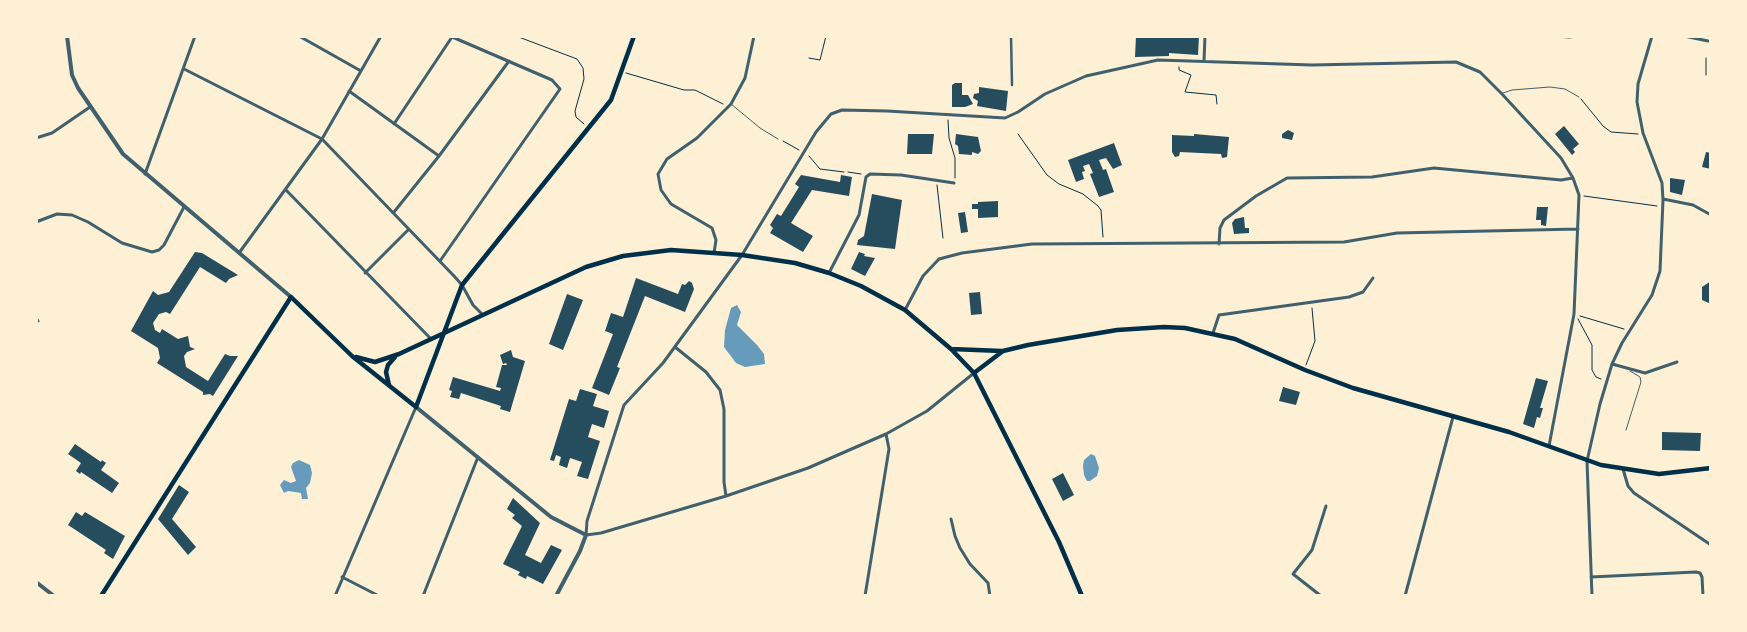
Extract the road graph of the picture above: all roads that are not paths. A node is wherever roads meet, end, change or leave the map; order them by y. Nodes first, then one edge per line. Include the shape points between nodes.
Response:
1 (67, 36) edge
2 (195, 36) edge
3 (299, 36) edge
4 (381, 36) edge
5 (634, 36) edge
6 (754, 36) edge
7 (1011, 36) edge
8 (1205, 36) edge
9 (1542, 36) edge
10 (1588, 36) edge
11 (1652, 36) edge
12 (1684, 36) edge
13 (451, 37) edge
14 (1709, 41) edge
15 (509, 61) junction
16 (1204, 61) junction
17 (184, 68) junction
18 (361, 71) junction
19 (1012, 85) dead end
20 (349, 91) junction
21 (1502, 94) junction
22 (1579, 97) road end
23 (729, 106) junction
24 (90, 107) junction
25 (394, 124) junction
26 (36, 138) edge
27 (778, 138) road end
28 (322, 139) junction
29 (439, 156) junction
30 (145, 175) junction
31 (1573, 178) junction
32 (954, 183) road end
33 (286, 190) junction
34 (1663, 199) junction
35 (184, 207) junction
36 (394, 212) junction
37 (1711, 214) edge
38 (36, 222) edge
39 (409, 229) junction
40 (1578, 229) junction
41 (1219, 244) junction
42 (714, 253) junction
43 (238, 254) junction
44 (742, 255) junction
45 (440, 261) junction
46 (365, 273) junction
47 (829, 273) junction
48 (1372, 278) dead end
49 (462, 285) junction
50 (291, 297) junction
51 (905, 310) junction
52 (484, 315) junction
53 (1213, 333) junction
54 (443, 334) junction
55 (431, 339) junction
56 (675, 348) junction
57 (951, 349) junction
58 (1003, 351) junction
59 (398, 354) junction
60 (352, 356) junction
61 (1677, 362) dead end
62 (1612, 364) junction
63 (1630, 371) junction
64 (974, 373) junction
65 (389, 386) junction
66 (416, 407) junction
67 (1453, 417) junction
68 (1626, 430) dead end
69 (886, 434) junction
70 (1549, 446) junction
71 (478, 457) junction
72 (1587, 461) junction
73 (1711, 468) edge
74 (1623, 469) junction
75 (726, 496) junction
76 (1326, 506) dead end
77 (952, 519) dead end
78 (586, 535) junction
79 (1711, 545) edge
80 (342, 577) junction
81 (1591, 577) junction
82 (36, 582) edge
83 (1314, 594) edge
84 (54, 596) edge
85 (101, 596) edge
86 (335, 596) edge
87 (379, 596) edge
88 (423, 596) edge
89 (556, 596) edge
90 (865, 596) edge
91 (990, 596) edge
92 (1082, 596) edge
93 (1321, 596) edge
94 (1405, 596) edge
95 (1592, 596) edge
96 (1703, 596) edge

1 - 24 street via 72,75
2 - 17 street
3 - 18 street
4 - 18 street
5 - 49 main road via 612,100
6 - 23 street via 744,78
7 - 19 street
8 - 16 street
9 - 10 lane
11 - 34 street via 1638,84 1639,121 1657,165
12 - 14 street
13 - 15 street
13 - 25 street
15 - 29 street
15 - 45 street via 558,84 560,89
16 - 21 street via 1312,65 1456,62 1480,72
16 - 44 street via 1143,62 1086,76 1045,94 1005,118 842,110 831,114 822,122
17 - 28 street
17 - 30 street
18 - 20 street
20 - 25 street
20 - 28 street
21 - 22 lane via 1512,90 1550,87 1565,89
21 - 31 street via 1561,158
23 - 27 lane
23 - 42 street via 697,138 667,159 658,174 661,190 671,204 712,228 716,240
24 - 26 street via 52,133
24 - 30 street via 123,154
25 - 29 street
28 - 33 street
28 - 36 street
29 - 36 street
30 - 35 street
31 - 40 street via 1578,195
31 - 41 street via 1562,180 1434,168 1372,177 1287,178 1224,220
32 - 47 street via 870,174 866,177 859,215
33 - 43 street
33 - 46 street
34 - 37 street via 1694,205
34 - 62 street via 1657,283
35 - 38 street via 164,245 152,252 122,243 72,215 57,214
35 - 43 street
36 - 39 street
39 - 45 street
39 - 46 street
40 - 41 street via 1397,233 1344,242
40 - 70 street via 1574,314
41 - 51 street via 1032,244 946,257 931,265
42 - 44 main road
42 - 52 main road via 663,251 604,260
43 - 50 street
44 - 47 main road via 795,263
44 - 56 street
45 - 49 street
46 - 55 street
47 - 51 main road
48 - 53 street via 1366,289 1357,295 1223,314 1216,320
49 - 52 street via 473,305
49 - 54 main road
50 - 60 main road
50 - 85 main road
51 - 57 main road
52 - 54 main road
53 - 58 main road via 1185,328 1145,327
53 - 67 main road via 1353,388
54 - 55 main road
54 - 66 main road
55 - 59 main road
56 - 75 street via 706,372 720,390 724,409
56 - 78 street via 624,404 587,521
57 - 58 main road
57 - 64 main road
58 - 64 main road
59 - 60 main road via 375,362
59 - 65 main road via 388,365 386,378
60 - 65 main road
61 - 63 street via 1646,373
62 - 63 street
62 - 72 street
63 - 68 lane via 1640,378 1640,382
64 - 69 street via 927,412
64 - 92 main road via 1059,542
65 - 66 main road
66 - 71 street
66 - 80 street
67 - 70 main road
67 - 94 street
69 - 75 street via 808,468
69 - 90 street via 889,449
70 - 72 main road
71 - 78 street via 551,517
71 - 88 street
72 - 74 main road
72 - 81 street
73 - 74 main road via 1659,474
74 - 79 street via 1628,486 1634,493
75 - 78 street
76 - 83 street via 1312,550 1293,574
77 - 91 street via 960,548 988,583
78 - 89 street
80 - 86 street
80 - 87 street
81 - 95 street
81 - 96 street via 1700,573
82 - 84 street
83 - 93 street

